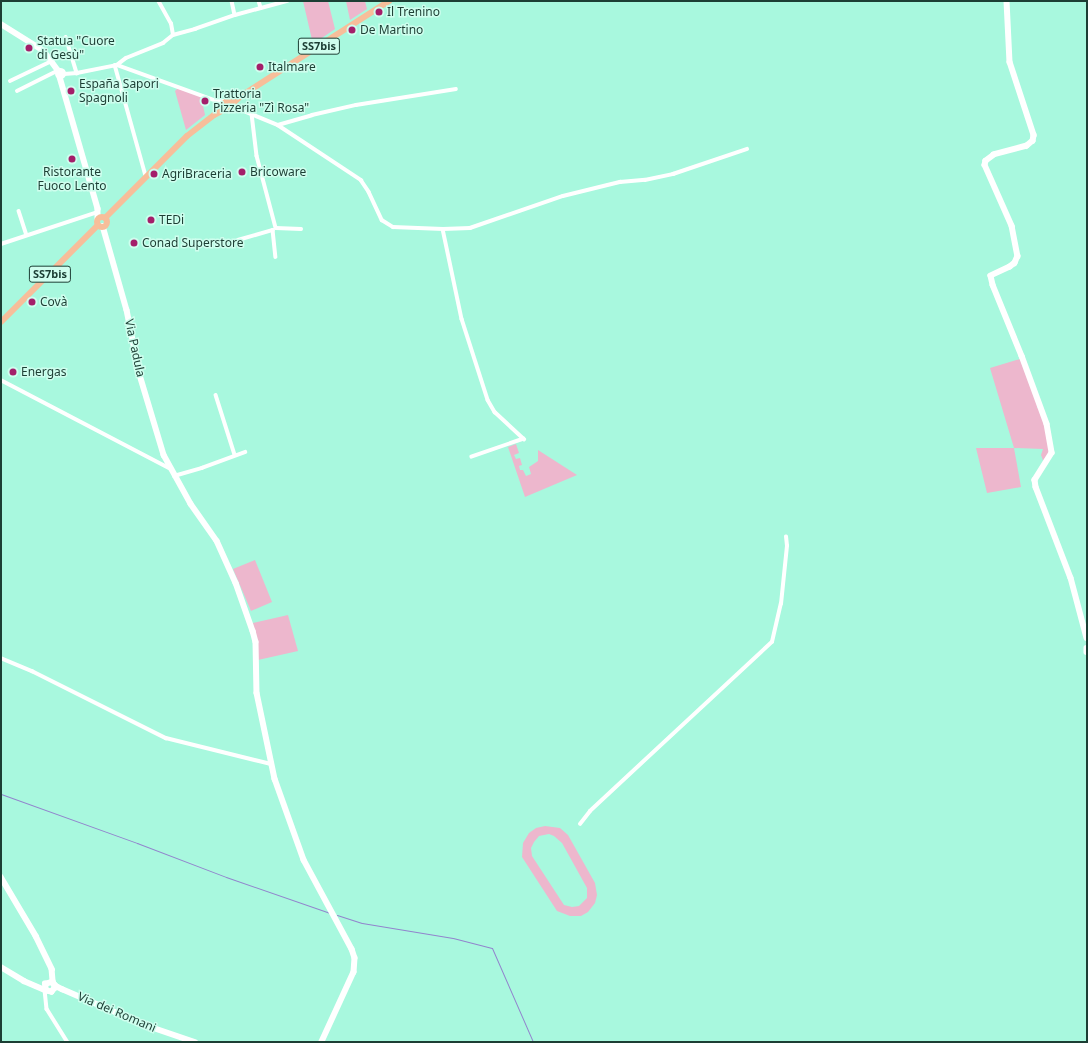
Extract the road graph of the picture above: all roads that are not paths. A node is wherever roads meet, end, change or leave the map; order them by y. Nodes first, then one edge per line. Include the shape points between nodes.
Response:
1 (158, 1) edge
2 (232, 1) edge
3 (259, 1) edge
4 (286, 1) edge
5 (389, 1) edge
6 (1007, 1) edge
7 (261, 8) junction
8 (235, 14) junction
9 (1, 24) edge
10 (173, 35) junction
11 (66, 37) dead end
12 (52, 61) junction
13 (116, 65) junction
14 (60, 73) junction
15 (77, 73) junction
16 (10, 81) dead end
17 (456, 89) dead end
18 (17, 92) dead end
19 (240, 98) junction
20 (228, 105) junction
21 (239, 109) junction
22 (252, 114) junction
23 (278, 125) junction
24 (747, 149) dead end
25 (146, 176) junction
26 (98, 210) junction
27 (19, 211) dead end
28 (101, 221) junction
29 (274, 229) junction
30 (301, 229) dead end
31 (442, 229) junction
32 (27, 235) junction
33 (238, 240) dead end
34 (1, 244) edge
35 (276, 257) dead end
36 (1, 322) edge
37 (1, 380) edge
38 (216, 395) dead end
39 (245, 452) dead end
40 (235, 455) junction
41 (472, 457) dead end
42 (170, 469) junction
43 (174, 476) junction
44 (786, 537) dead end
45 (1087, 638) edge
46 (1087, 648) edge
47 (1087, 652) edge
48 (1, 658) edge
49 (271, 764) junction
50 (580, 824) dead end
51 (1, 877) edge
52 (1, 967) edge
53 (53, 977) junction
54 (47, 983) junction
55 (54, 984) junction
56 (36, 986) junction
57 (62, 989) junction
58 (45, 990) junction
59 (53, 991) junction
60 (46, 998) junction
61 (68, 1042) edge
62 (195, 1042) edge
63 (322, 1042) edge

1 - 10 street via 171,24
2 - 8 street
3 - 7 street
4 - 7 street
5 - 19 main road, SS7bis
6 - 45 main road via 1010,62 1034,135 1033,141 1027,146 994,155 986,161 985,165 1012,226 1018,256 1010,268 991,276 1047,424 1052,453 1035,480 1036,487 1071,578
7 - 8 street
8 - 10 street
9 - 12 main road via 39,47
10 - 13 street via 163,43 126,58
11 - 15 street
12 - 14 main road
12 - 16 street
13 - 15 street
13 - 20 street
13 - 25 street
14 - 15 street
14 - 18 street
14 - 26 main road
17 - 23 street via 356,105
19 - 20 main road, SS7bis
19 - 21 street
20 - 21 street
20 - 25 main road, SS7bis via 187,136
21 - 22 street
22 - 23 street
22 - 29 street via 257,156
23 - 31 street via 361,180 379,216 388,225
24 - 31 street via 673,174 620,182 563,196 470,228
25 - 28 main road, SS7bis
26 - 28 main road
26 - 32 street
27 - 32 street
28 - 36 main road, SS7bis
28 - 42 main road, Via Padula via 127,310 140,375
29 - 30 street
29 - 33 street
29 - 35 street
31 - 41 street via 462,319 488,400 495,412 524,439
32 - 34 street
37 - 42 street
38 - 40 street
39 - 40 street
40 - 43 street
42 - 43 main road, Via Padula
43 - 49 main road, Via Padula via 217,541 246,608 256,642 257,693
44 - 50 street via 781,604 772,642 585,816
46 - 47 main road
48 - 49 street via 166,738
49 - 63 main road, Via Padula via 304,860 352,949 355,965 344,996
51 - 53 main road via 48,958
52 - 56 main road
53 - 54 main road
53 - 55 main road
54 - 55 main road, Via dei Romani
54 - 56 main road
54 - 58 main road
55 - 57 main road, Via dei Romani
55 - 59 main road
56 - 58 main road
57 - 59 main road, Via dei Romani
57 - 62 main road, Via dei Romani via 145,1025
58 - 59 main road
58 - 60 street
59 - 60 street
60 - 61 street via 47,1009

